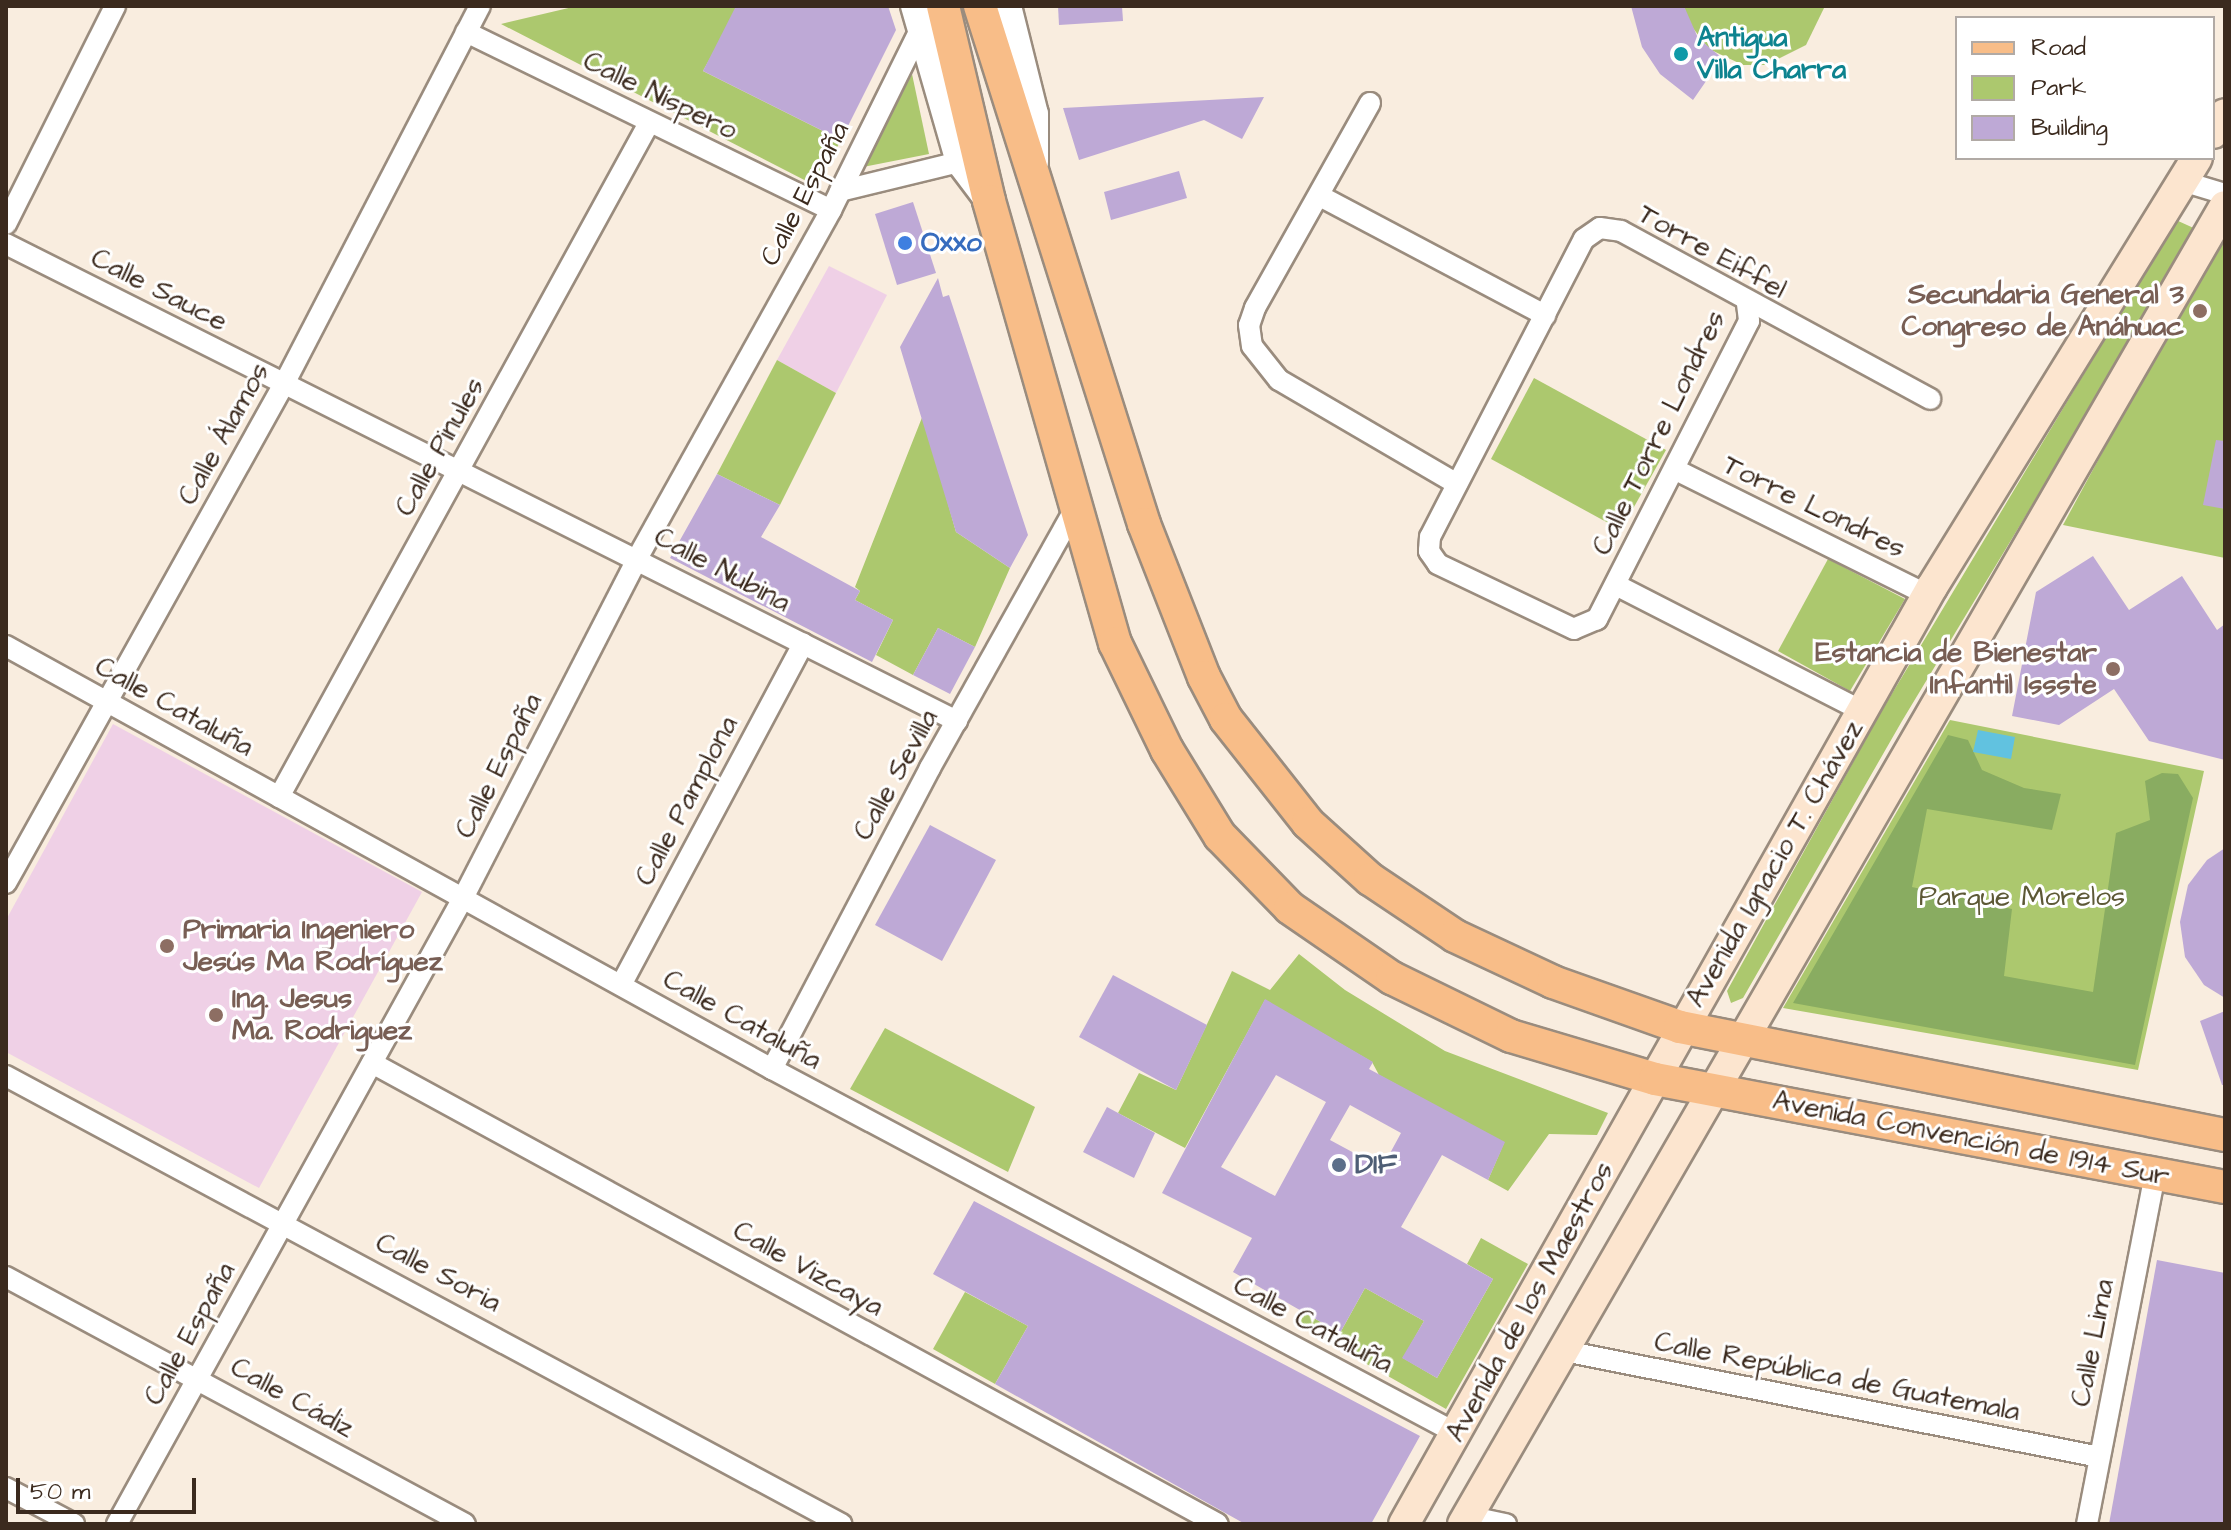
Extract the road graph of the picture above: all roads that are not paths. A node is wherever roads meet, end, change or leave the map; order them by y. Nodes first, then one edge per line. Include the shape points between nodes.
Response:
1 (115, 6) edge
2 (480, 6) edge
3 (991, 10) edge
4 (932, 18) edge
5 (466, 32) junction
6 (1370, 103) dead end
7 (649, 123) junction
8 (959, 162) junction
9 (2190, 169) edge
10 (840, 191) junction
11 (2225, 194) edge
12 (1320, 196) junction
13 (989, 201) junction
14 (2225, 206) edge
15 (831, 210) junction
16 (6, 224) edge
17 (6, 244) edge
18 (1747, 304) junction
19 (1545, 315) junction
20 (284, 384) junction
21 (1930, 399) dead end
22 (1676, 470) junction
23 (459, 471) junction
24 (1457, 484) junction
25 (1074, 510) junction
26 (638, 557) junction
27 (1616, 585) junction
28 (1928, 595) junction
29 (803, 644) junction
30 (6, 646) edge
31 (107, 702) junction
32 (1864, 712) junction
33 (957, 721) junction
34 (279, 797) junction
35 (9, 872) edge
36 (463, 898) junction
37 (621, 985) junction
38 (1680, 1027) junction
39 (1745, 1043) junction
40 (372, 1063) junction
41 (772, 1069) junction
42 (6, 1076) edge
43 (1655, 1079) junction
44 (1717, 1091) junction
45 (2225, 1135) edge
46 (2155, 1174) junction
47 (2225, 1187) edge
48 (284, 1222) junction
49 (6, 1277) edge
50 (1564, 1351) junction
51 (197, 1378) junction
52 (1456, 1433) junction
53 (2100, 1457) junction
54 (6, 1488) edge
55 (1465, 1520) edge
56 (74, 1524) edge
57 (117, 1524) edge
58 (465, 1524) edge
59 (841, 1524) edge
60 (1218, 1524) edge
61 (1404, 1524) edge
62 (1506, 1524) edge
63 (2087, 1524) edge

1 - 16 street
2 - 5 street, Calle Álamos
3 - 38 main road, Avenida Convención de 1914 Sur via 1144,524 1226,719 1308,823 1370,879 1455,936 1553,982
4 - 8 street
4 - 10 street, Calle España
4 - 13 main road, Avenida Convención de 1914 Sur
5 - 7 street, Calle Níspero
5 - 20 street, Calle Álamos
6 - 12 street
7 - 15 street, Calle Níspero
7 - 23 street, Calle Pinules
8 - 10 street
8 - 13 street
9 - 11 street
9 - 28 main road, Avenida Ignacio T. Chávez
10 - 15 street, Calle España
12 - 19 street
12 - 24 street via 1255,308 1249,325 1252,346 1279,380
13 - 25 main road, Avenida Convención de 1914 Sur
14 - 39 main road
15 - 26 street, Calle España
17 - 20 street, Calle Sauce
18 - 19 street, Torre Eiffel via 1621,231 1600,228 1584,239
18 - 21 street, Torre Eiffel
18 - 22 street, Calle Torre Londres via 1749,321
19 - 24 street, Torre Eiffel
20 - 23 street, Calle Sauce
20 - 31 street, Calle Álamos
22 - 27 street, Calle Torre Londres
22 - 28 street, Torre Londres
23 - 26 street, Calle Nubina
23 - 34 street, Calle Pinules
24 - 27 street, Torre Eiffel via 1430,537 1429,551 1438,564 1574,629 1597,619
25 - 33 street, Calle Sevilla
25 - 43 main road, Avenida Convención de 1914 Sur via 1115,643 1167,750 1220,836 1290,908 1392,978 1511,1036
26 - 29 street, Calle Nubina
26 - 36 street, Calle España
27 - 32 street
28 - 32 main road, Avenida Ignacio T. Chávez
29 - 33 street, Calle Nubina
29 - 37 street, Calle Pamplona
30 - 31 street, Calle Cataluña
31 - 34 street, Calle Cataluña
31 - 35 street, Calle Álamos
32 - 38 main road, Avenida Ignacio T. Chávez
33 - 41 street, Calle Sevilla
34 - 36 street, Calle Cataluña
36 - 37 street, Calle Cataluña
36 - 40 street, Calle España
37 - 41 street, Calle Cataluña
38 - 39 main road, Avenida Convención de 1914 Sur
38 - 43 main road, Avenida Ignacio T. Chávez
39 - 44 main road
39 - 45 main road, Avenida Convención de 1914 Sur
40 - 48 street, Calle España
40 - 60 street, Calle Vizcaya
41 - 52 street, Calle Cataluña
42 - 48 street, Calle Soria
43 - 44 main road, Avenida Convención de 1914 Sur
43 - 52 main road, Avenida de los Maestros
44 - 46 main road, Avenida Convención de 1914 Sur
44 - 50 main road, Avenida de los Maestros
46 - 47 main road, Avenida Convención de 1914 Sur
46 - 53 street, Calle Lima
48 - 51 street, Calle España
48 - 59 street, Calle Soria
49 - 51 street, Calle Cádiz
50 - 53 street, Calle República de Guatemala
50 - 55 main road, Avenida de los Maestros
51 - 57 street, Calle España
51 - 58 street, Calle Cádiz
52 - 61 main road, Avenida de los Maestros
53 - 63 street, Calle Lima
54 - 56 street
55 - 62 street

